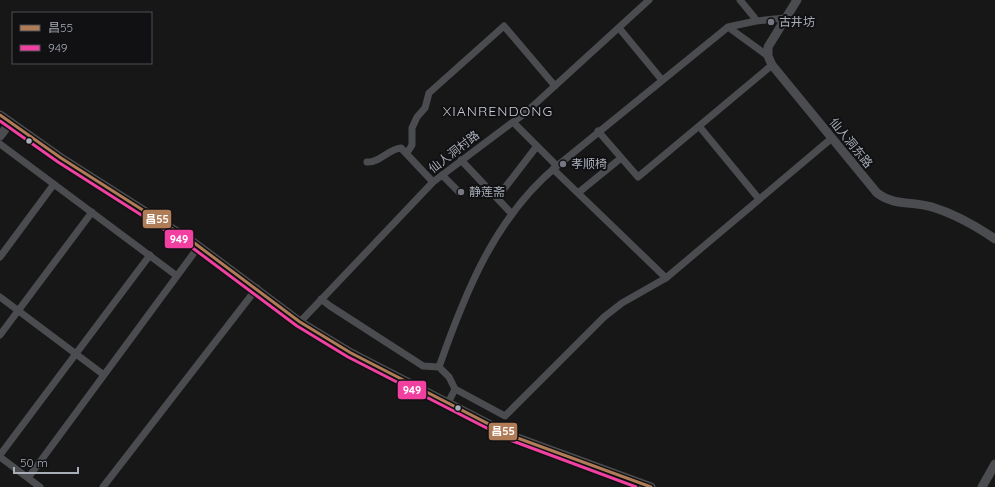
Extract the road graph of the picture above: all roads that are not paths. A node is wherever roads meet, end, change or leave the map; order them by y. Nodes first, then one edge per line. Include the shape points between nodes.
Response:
1 (649, 0) edge
2 (740, 0) edge
3 (797, 0) edge
4 (785, 18) junction
5 (756, 21) junction
6 (619, 28) junction
7 (728, 28) junction
8 (768, 56) junction
9 (772, 65) junction
10 (662, 80) junction
11 (555, 86) junction
12 (0, 115) edge
13 (513, 122) junction
14 (10, 123) junction
15 (699, 126) junction
16 (598, 131) junction
17 (0, 136) edge
18 (832, 138) junction
19 (0, 144) edge
20 (537, 146) junction
21 (407, 153) junction
22 (621, 158) junction
23 (461, 160) junction
24 (367, 162) dead end
25 (555, 168) junction
26 (442, 176) junction
27 (433, 182) junction
28 (54, 184) junction
29 (459, 192) dead end
30 (578, 193) junction
31 (497, 198) junction
32 (759, 199) junction
33 (92, 212) junction
34 (512, 214) junction
35 (995, 239) edge
36 (199, 246) junction
37 (150, 255) junction
38 (0, 257) edge
39 (177, 276) junction
40 (666, 278) junction
41 (257, 288) junction
42 (0, 297) edge
43 (321, 299) junction
44 (18, 311) junction
45 (300, 322) junction
46 (0, 335) edge
47 (76, 354) junction
48 (439, 367) junction
49 (104, 375) junction
50 (455, 389) junction
51 (448, 403) junction
52 (0, 456) edge
53 (995, 464) edge
54 (28, 478) junction
55 (40, 487) edge
56 (103, 487) edge
57 (652, 487) edge
58 (982, 487) edge

1 - 6 street, 仙人洞村路
2 - 5 street
3 - 4 street
4 - 5 street
4 - 8 street via 768,47
5 - 7 street
6 - 10 street
6 - 11 street, 仙人洞村路
7 - 8 street
7 - 10 street
8 - 9 street, 仙人洞东路
9 - 15 street
9 - 18 street, 仙人洞东路
10 - 16 street
11 - 13 street, 仙人洞村路
11 - 21 street via 504,26 429,93 425,108 412,128 412,145
12 - 14 street
13 - 20 street
13 - 23 street, 仙人洞村路
14 - 17 street
14 - 36 street
15 - 22 street via 638,177
15 - 32 street
16 - 22 street
16 - 25 street
18 - 32 street
18 - 35 street, 仙人洞东路 via 877,193 885,199 901,204 932,207 978,228
19 - 28 street
20 - 25 street
20 - 31 street
21 - 24 street via 401,148 396,149 373,162
21 - 27 street
22 - 30 street
23 - 26 street, 仙人洞村路
23 - 31 street
25 - 30 street
25 - 34 street via 523,198
26 - 27 street, 仙人洞村路
26 - 29 street
27 - 43 street, 仙人洞村路
28 - 33 street
28 - 38 street
30 - 40 street
31 - 34 street
32 - 40 street
33 - 37 street
33 - 44 street
34 - 48 street via 469,287
36 - 39 street
36 - 41 street
37 - 39 street
37 - 47 street
39 - 49 street
40 - 50 street via 622,303 604,317 505,416
41 - 45 street
41 - 56 street
42 - 44 street
43 - 45 street, 仙人洞村路
43 - 48 street via 423,366
44 - 46 street
44 - 47 street
45 - 51 street via 351,353
47 - 49 street
47 - 52 street
48 - 50 street via 450,377
49 - 54 street
50 - 51 street
51 - 57 street via 512,436
52 - 54 street
53 - 58 street
54 - 55 street

